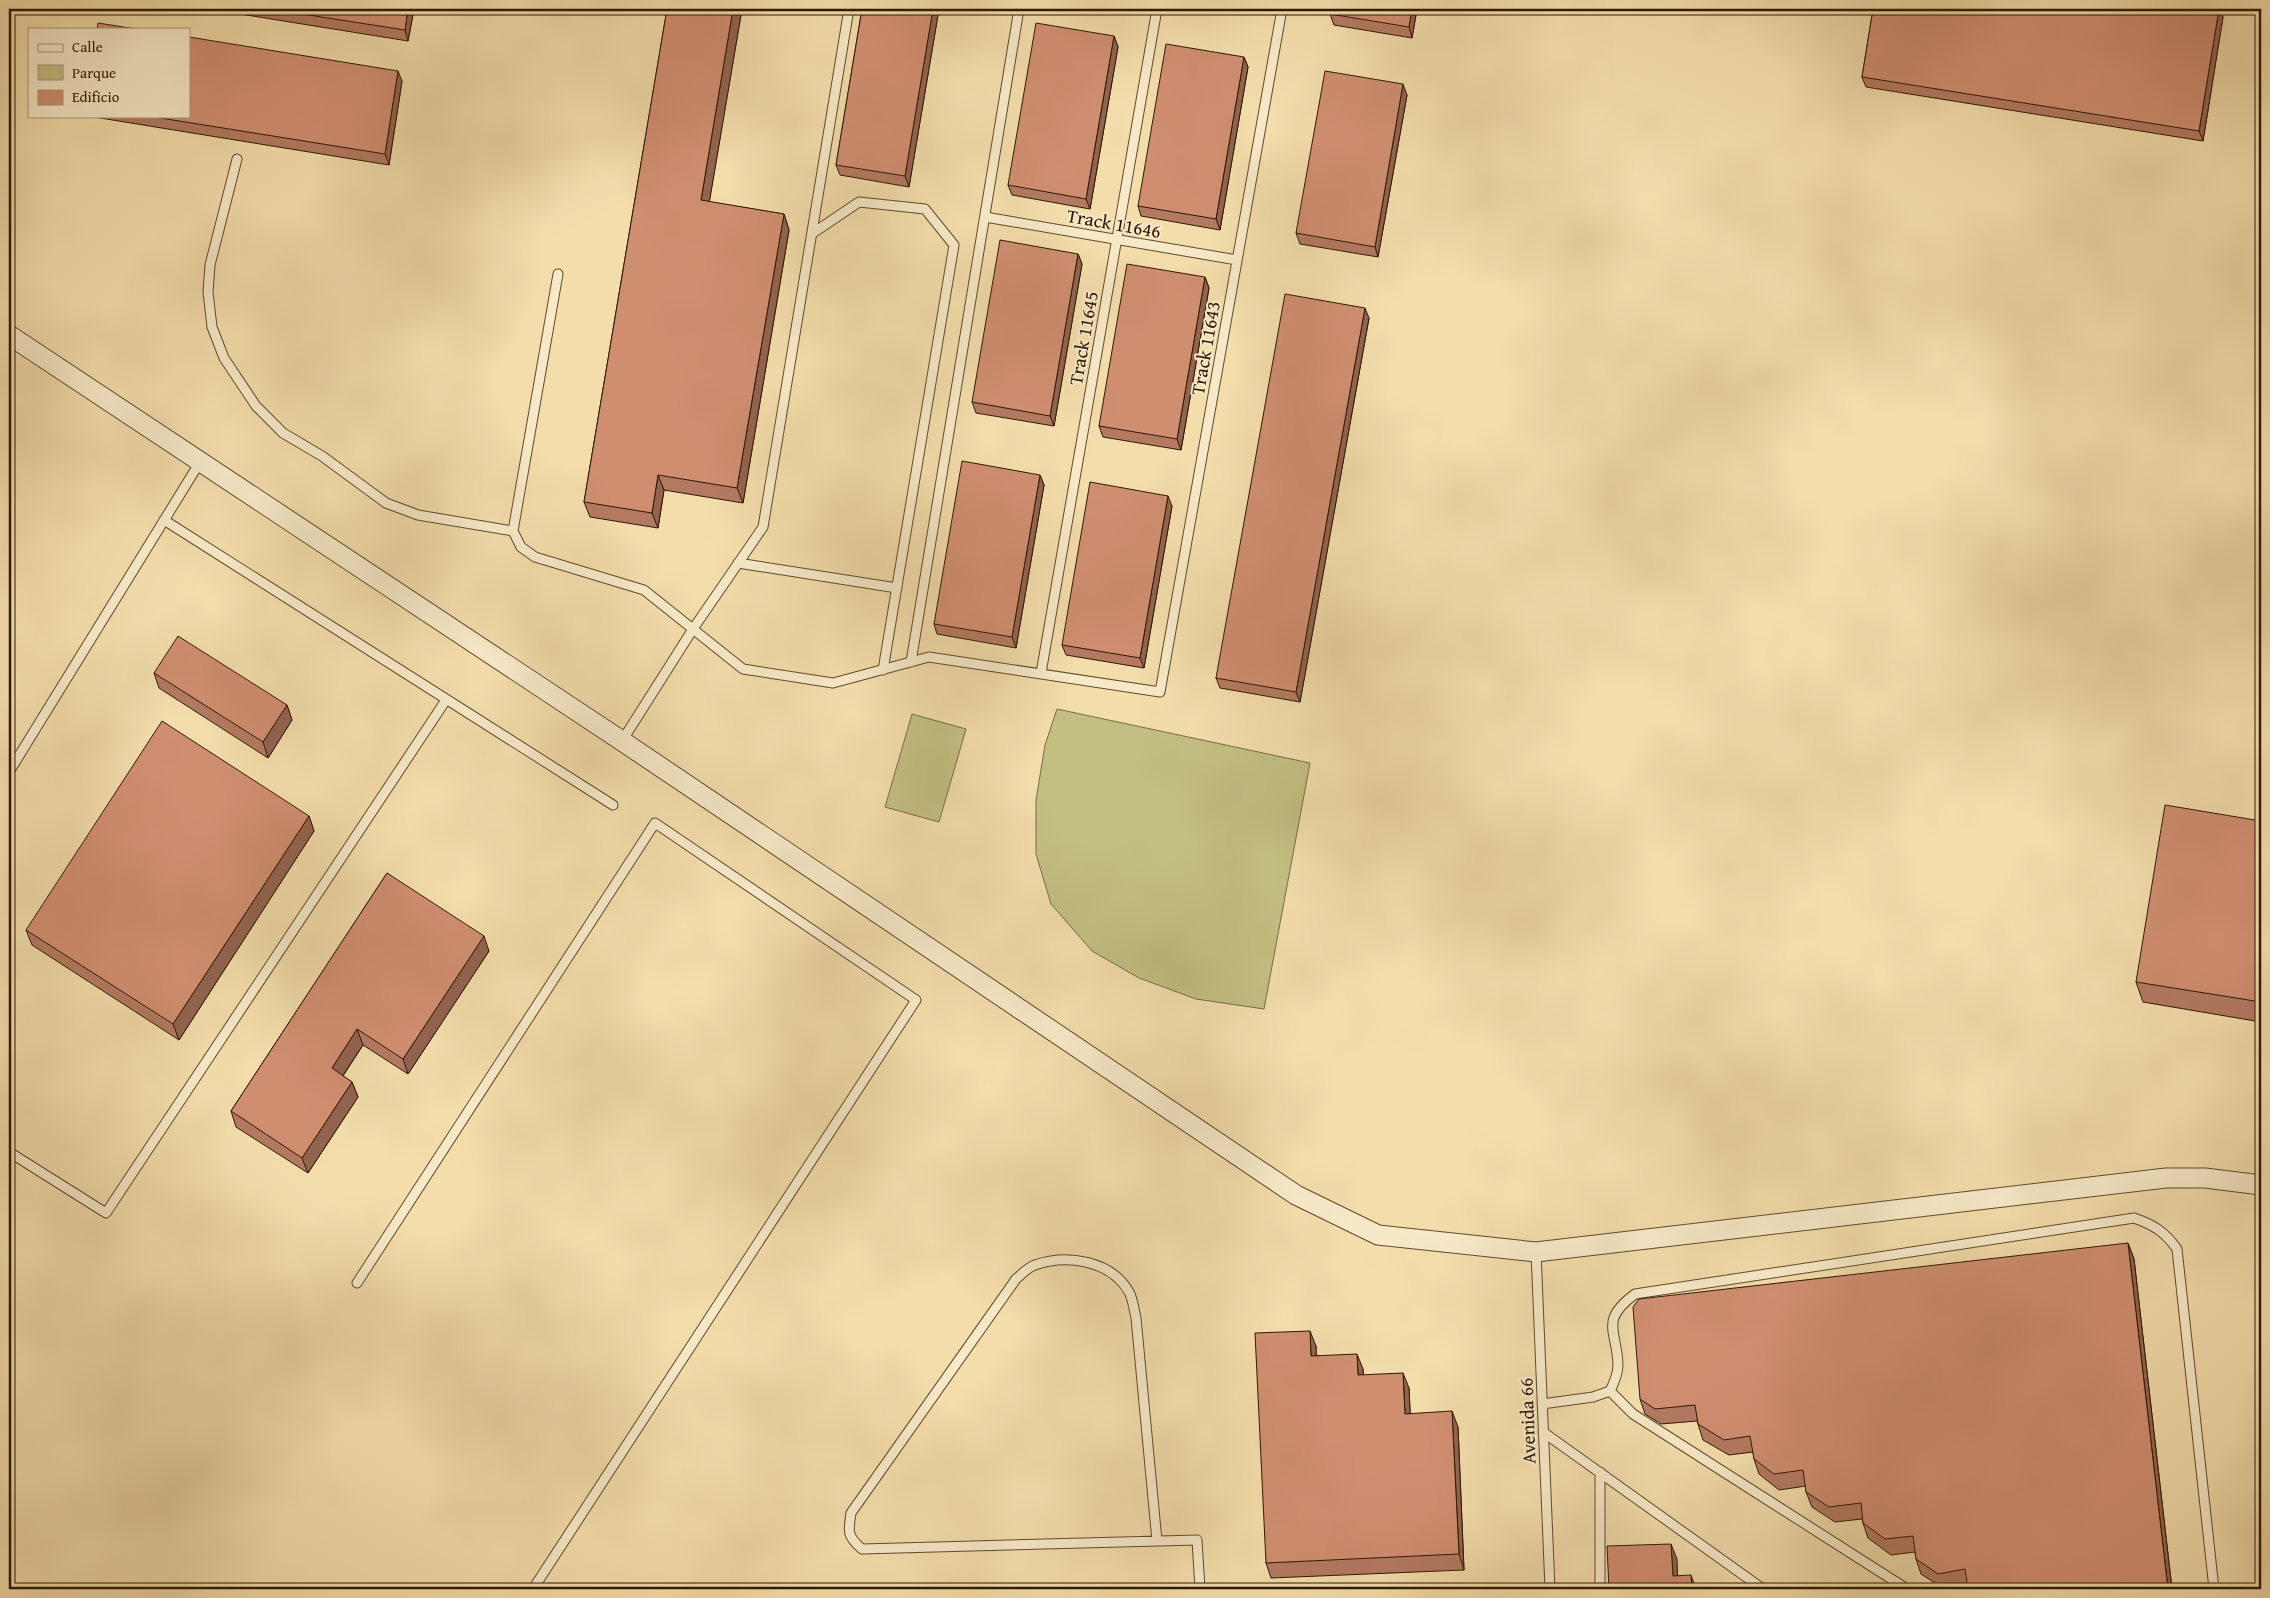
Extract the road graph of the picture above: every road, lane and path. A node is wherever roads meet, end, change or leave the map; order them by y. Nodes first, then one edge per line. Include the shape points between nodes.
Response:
1 (849, 9) edge
2 (1019, 9) edge
3 (1157, 9) edge
4 (1282, 9) edge
5 (237, 159) dead end
6 (985, 217) junction
7 (813, 233) junction
8 (1117, 241) junction
9 (1237, 260) junction
10 (558, 274) dead end
11 (13, 336) edge
12 (200, 462) junction
13 (164, 520) junction
14 (512, 531) junction
15 (738, 563) junction
16 (897, 588) junction
17 (693, 629) junction
18 (911, 662) junction
19 (883, 670) junction
20 (1041, 673) junction
21 (446, 700) junction
22 (622, 741) junction
23 (9, 772) edge
24 (612, 805) dead end
25 (9, 1152) edge
26 (2261, 1184) edge
27 (1536, 1252) junction
28 (357, 1283) dead end
29 (1610, 1391) junction
30 (1542, 1404) junction
31 (1543, 1432) junction
32 (1600, 1472) junction
33 (1157, 1541) junction
34 (1759, 1588) edge
35 (533, 1589) edge
36 (1200, 1589) edge
37 (1550, 1589) edge
38 (1600, 1589) edge
39 (1907, 1589) edge
40 (2214, 1589) edge

1 - 7 lane
2 - 6 lane
3 - 8 lane, Track 11645
4 - 9 lane, Track 11643
5 - 14 lane via 210,265 208,292 212,327 224,358 256,406 283,433 322,456 386,503 418,515
6 - 8 lane, Track 11646
6 - 18 lane
7 - 15 lane via 763,527
7 - 16 lane via 860,202 925,209 954,245
8 - 9 lane, Track 11646
8 - 20 lane, Track 11645
9 - 20 lane, Track 11643 via 1160,692
10 - 14 lane
11 - 12 street
12 - 13 lane
12 - 22 street
13 - 21 lane
13 - 23 lane
14 - 17 lane via 520,547 535,557 644,590
15 - 16 lane
15 - 17 lane
16 - 19 lane
17 - 19 lane via 743,669 833,683
17 - 22 lane
18 - 19 lane
18 - 20 lane via 929,657
21 - 24 lane
21 - 25 lane via 106,1213
22 - 27 street via 1296,1195 1378,1235
26 - 27 street via 2166,1178
27 - 30 lane, Avenida 66
28 - 35 lane via 656,822 916,1000
29 - 30 lane via 1593,1397
29 - 39 lane via 1634,1414
29 - 40 lane via 1618,1364 1612,1330 1614,1318 1622,1304 1634,1294 2134,1218 2152,1224 2167,1235 2177,1249
30 - 31 lane, Avenida 66
31 - 32 lane
31 - 37 lane, Avenida 66
32 - 34 lane
32 - 38 lane
33 - 33 lane via 862,1549 848,1532 851,1513 1016,1278 1033,1266 1056,1259 1086,1261 1116,1276 1129,1292 1136,1318
33 - 36 lane via 1197,1540

